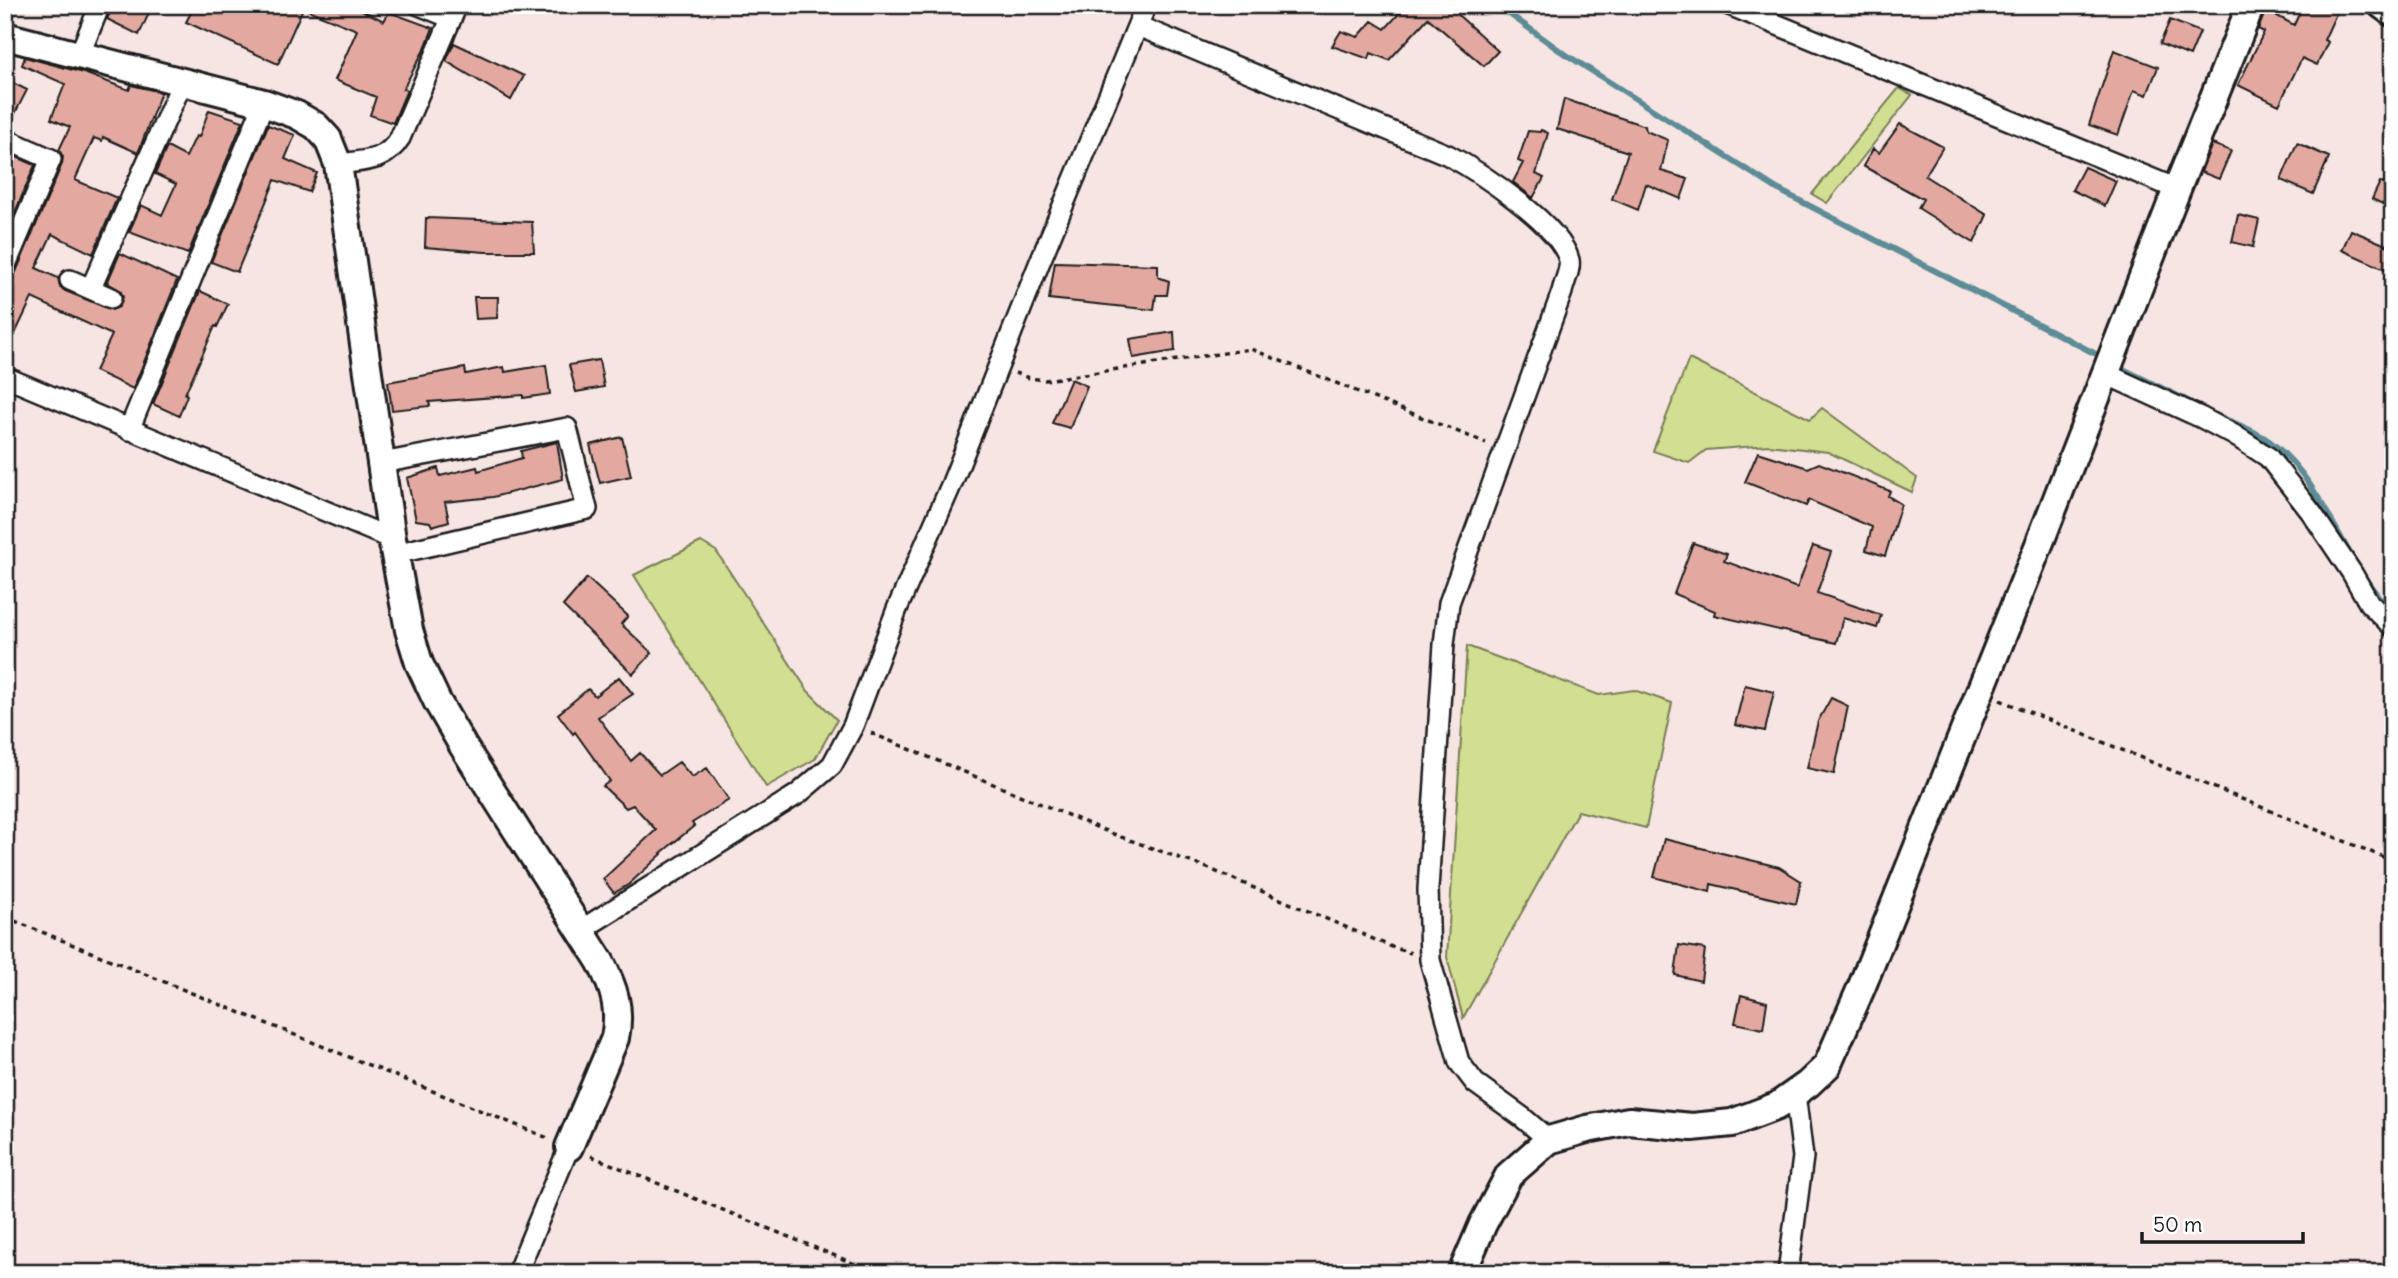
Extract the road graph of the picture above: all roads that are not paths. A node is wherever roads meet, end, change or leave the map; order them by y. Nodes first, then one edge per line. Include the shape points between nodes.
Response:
1 (100, 5) edge
2 (419, 5) edge
3 (1146, 5) edge
4 (1729, 5) edge
5 (2252, 5) edge
6 (2382, 5) edge
7 (454, 12) edge
8 (2393, 13) edge
9 (1138, 26) junction
10 (6, 38) edge
11 (79, 56) junction
12 (182, 83) junction
13 (264, 103) junction
14 (5, 138) edge
15 (338, 164) junction
16 (2177, 189) junction
17 (5, 267) edge
18 (71, 279) dead end
19 (91, 288) junction
20 (111, 298) dead end
21 (2106, 374) junction
22 (5, 377) edge
23 (129, 430) junction
24 (382, 463) junction
25 (393, 547) junction
26 (2393, 627) edge
27 (581, 930) junction
28 (1795, 1094) junction
29 (1549, 1140) junction
30 (569, 1147) joint
31 (517, 1273) edge
32 (1462, 1273) edge
33 (1788, 1273) edge

1 - 11 street
2 - 7 street
3 - 9 street
4 - 16 street
5 - 16 street
6 - 8 street
7 - 15 street via 393,149 380,159
9 - 27 street via 853,726 832,765 798,794
9 - 29 street via 1469,166 1530,211 1555,236 1570,264 1449,603 1428,888 1430,960 1459,1062 1475,1083
10 - 11 street
11 - 12 street
12 - 13 street
12 - 19 street
13 - 15 street via 316,126 328,139
13 - 23 street
14 - 17 street via 51,159
15 - 24 street
16 - 21 street
18 - 19 street
19 - 20 street
21 - 26 street via 2234,435 2268,457 2311,512 2369,603
21 - 28 street via 1828,1066
22 - 23 street
23 - 25 street
24 - 25 street
24 - 25 street via 567,429 587,509
25 - 27 street via 409,630 437,701
27 - 30 street via 612,983 619,1019
28 - 29 street via 1732,1123 1692,1127 1629,1121
28 - 33 street via 1803,1157
29 - 32 street via 1509,1175
30 - 31 street

